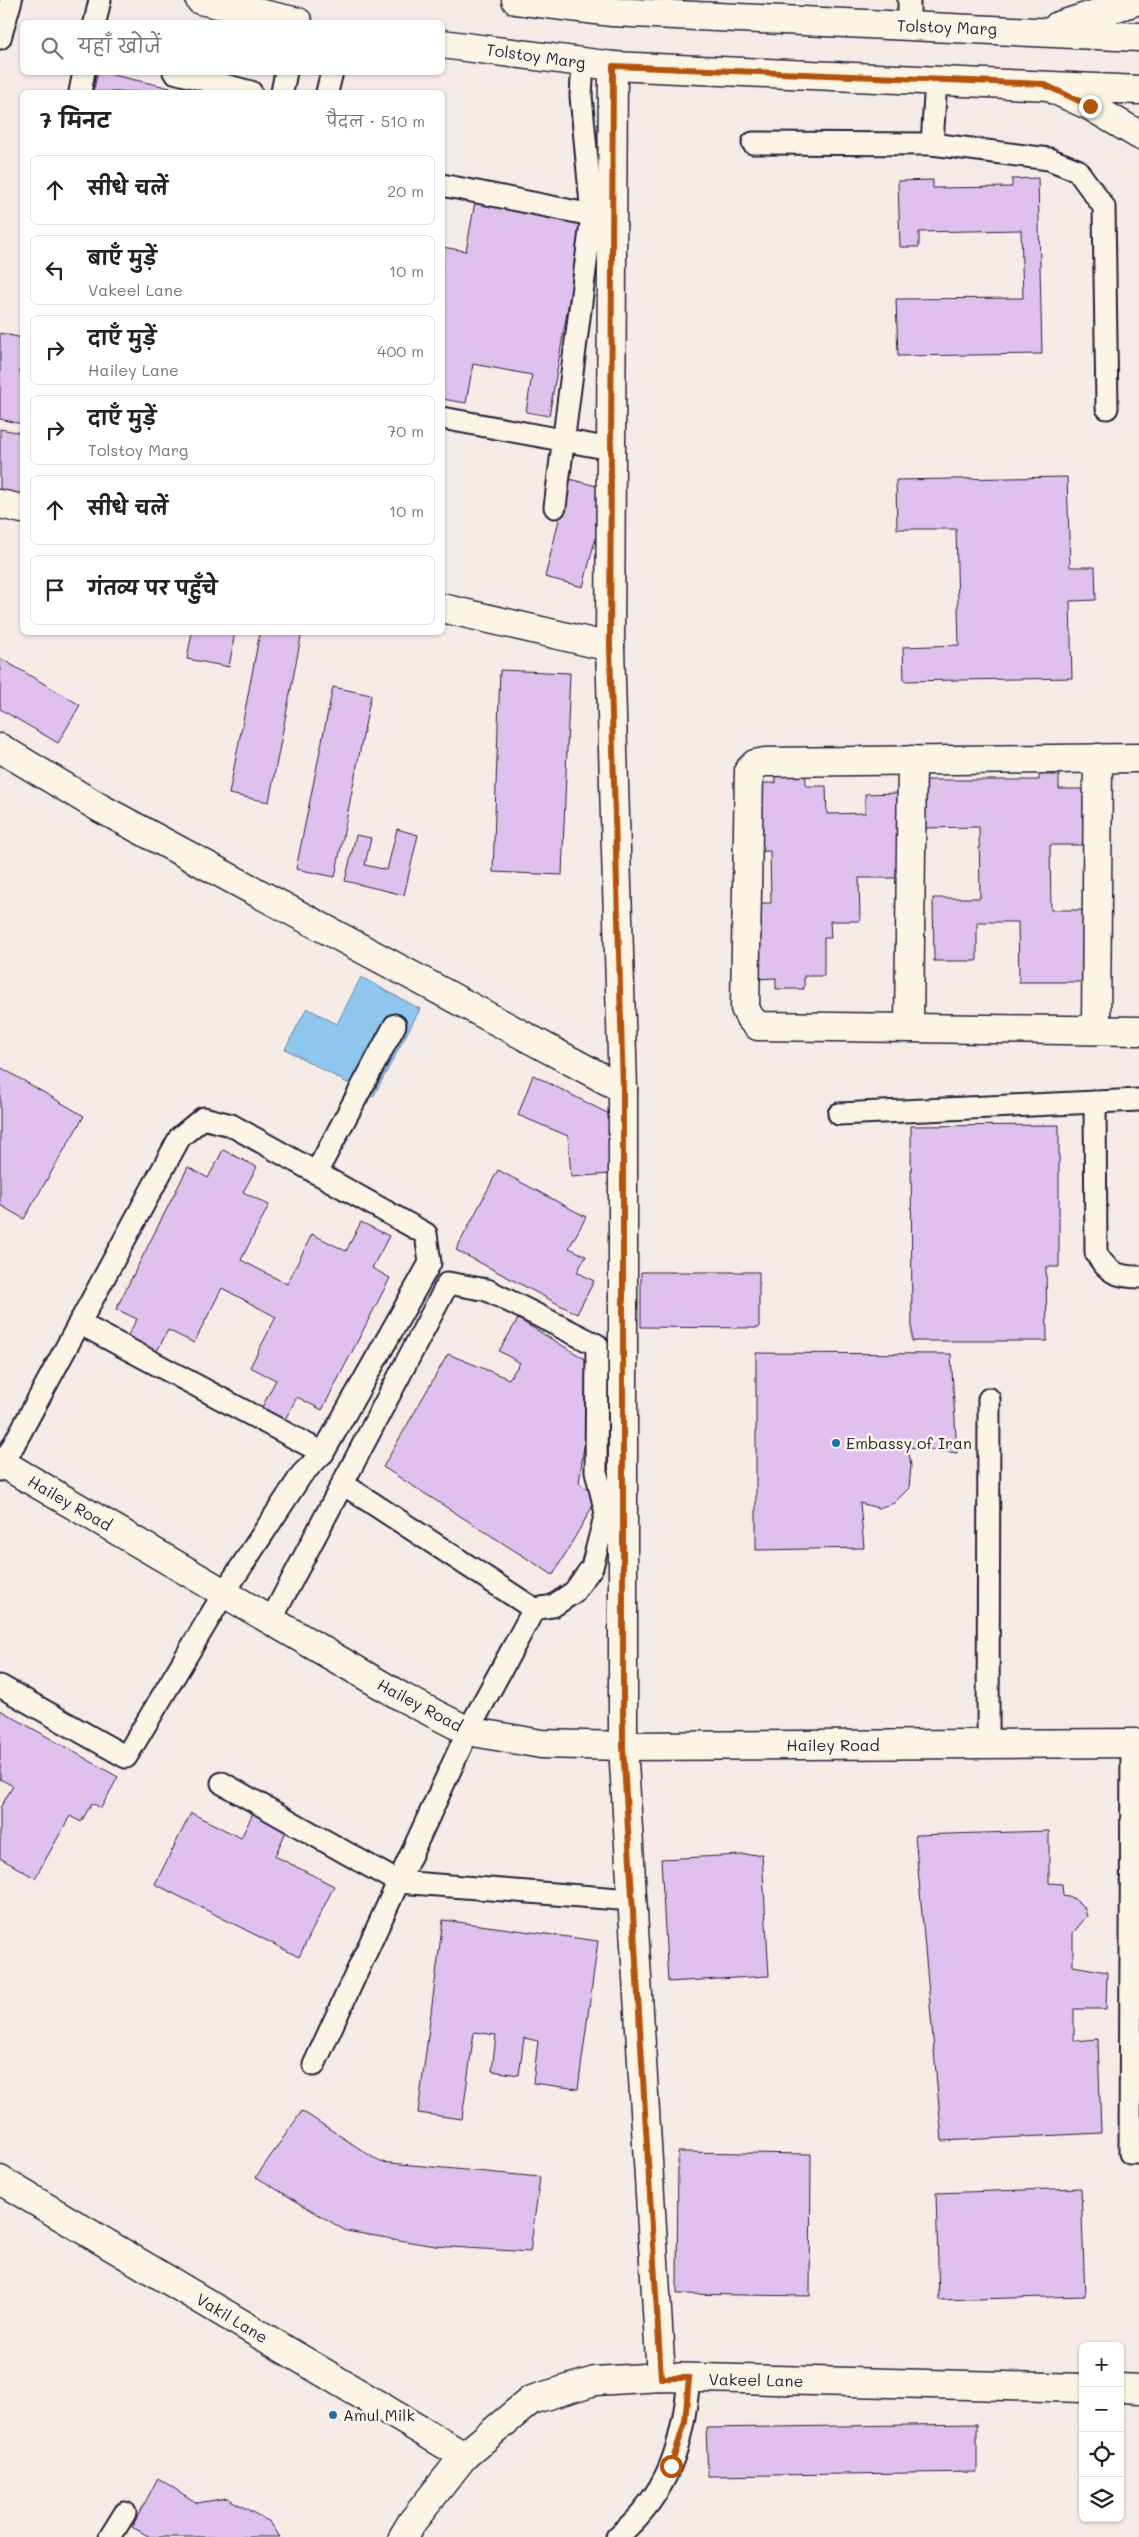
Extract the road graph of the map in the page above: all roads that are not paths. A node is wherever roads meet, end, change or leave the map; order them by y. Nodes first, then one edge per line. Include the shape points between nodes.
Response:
1 (11, 0) edge
2 (100, 0) edge
3 (200, 0) edge
4 (516, 0) edge
5 (1139, 0) edge
6 (599, 5) edge
7 (706, 8) edge
8 (909, 13) edge
9 (95, 20) edge
10 (287, 20) edge
11 (1040, 31) junction
12 (1139, 37) edge
13 (0, 38) edge
14 (445, 44) edge
15 (583, 63) junction
16 (613, 66) junction
17 (83, 75) edge
18 (186, 75) edge
19 (285, 75) edge
20 (331, 75) edge
21 (936, 80) junction
22 (1043, 84) junction
23 (80, 90) edge
24 (243, 90) edge
25 (282, 90) edge
26 (328, 90) edge
27 (1139, 90) edge
28 (1139, 135) edge
29 (752, 143) dead end
30 (932, 144) junction
31 (445, 186) edge
32 (592, 215) junction
33 (1107, 408) dead end
34 (445, 419) edge
35 (565, 442) junction
36 (611, 449) junction
37 (0, 504) edge
38 (555, 507) dead end
39 (20, 509) edge
40 (445, 609) edge
41 (610, 647) junction
42 (0, 748) edge
43 (1098, 758) junction
44 (1139, 758) edge
45 (912, 760) junction
46 (395, 1025) dead end
47 (909, 1027) junction
48 (1096, 1030) junction
49 (1139, 1030) edge
50 (623, 1089) junction
51 (1139, 1100) edge
52 (1095, 1102) junction
53 (839, 1114) dead end
54 (316, 1173) junction
55 (1139, 1277) edge
56 (80, 1323) junction
57 (989, 1399) dead end
58 (323, 1453) junction
59 (1, 1465) edge
60 (343, 1484) junction
61 (224, 1593) junction
62 (534, 1609) junction
63 (271, 1620) junction
64 (0, 1686) edge
65 (468, 1731) junction
66 (1136, 1743) edge
67 (988, 1744) junction
68 (623, 1746) junction
69 (222, 1783) dead end
70 (398, 1882) junction
71 (632, 1900) junction
72 (314, 2065) dead end
73 (1139, 2153) edge
74 (0, 2180) edge
75 (661, 2378) junction
76 (689, 2378) junction
77 (1079, 2388) edge
78 (1124, 2388) edge
79 (1139, 2389) edge
80 (464, 2456) junction
81 (125, 2513) dead end
82 (110, 2537) edge
83 (403, 2537) edge
84 (617, 2537) edge

1 - 13 lane
2 - 9 lane
3 - 10 street
4 - 6 street, Tolstoy Marg
5 - 11 street
6 - 7 street, Tolstoy Marg
7 - 8 street, Tolstoy Marg
8 - 11 street, Tolstoy Marg
11 - 12 street, Tolstoy Marg
14 - 15 street, Tolstoy Marg
15 - 16 street, Tolstoy Marg
15 - 32 lane via 581,96
16 - 21 street, Tolstoy Marg
16 - 36 street
17 - 23 lane
18 - 24 lane
19 - 25 lane
20 - 26 lane
21 - 22 street, Tolstoy Marg
21 - 30 lane
22 - 27 street, Tolstoy Marg
22 - 28 street via 1090,106
29 - 30 lane
30 - 33 lane via 1049,159 1077,170 1104,207
31 - 32 lane
32 - 35 lane
34 - 35 lane
35 - 36 lane
35 - 38 lane
36 - 41 street
37 - 39 street
40 - 41 street
41 - 50 street
42 - 50 street via 100,808
43 - 44 street
43 - 45 street
43 - 48 street
45 - 47 street
45 - 47 street via 765,762 748,770 745,1008 758,1026
46 - 54 lane
47 - 48 street
48 - 49 street
50 - 68 street
51 - 52 lane
52 - 53 lane
52 - 55 lane via 1096,1253 1112,1274
54 - 56 lane via 231,1125 203,1118 180,1137
54 - 58 lane via 426,1234 430,1263
56 - 58 lane
56 - 59 lane
57 - 67 lane
58 - 61 lane via 302,1474
59 - 61 street, Hailey Road
60 - 62 lane
60 - 62 lane via 448,1283 487,1290 597,1345 596,1471 606,1513 592,1567 574,1592 553,1606
60 - 63 lane
61 - 63 street, Hailey Road
61 - 64 lane via 126,1757
62 - 65 lane
63 - 65 street, Hailey Road via 402,1697
65 - 68 street, Hailey Road via 540,1744
65 - 70 lane
66 - 67 street, Hailey Road
66 - 73 lane via 1130,2153
67 - 68 street, Hailey Road
68 - 71 street
69 - 70 lane
70 - 71 lane
70 - 72 lane
71 - 75 street
74 - 80 street, Vakil Lane
75 - 76 street, Vakeel Lane
75 - 80 street, Vakeel Lane via 595,2381 532,2400
76 - 77 street, Vakeel Lane
76 - 84 lane via 685,2422 671,2466 654,2497
78 - 79 street
80 - 83 street, Vakeel Lane
81 - 82 lane

